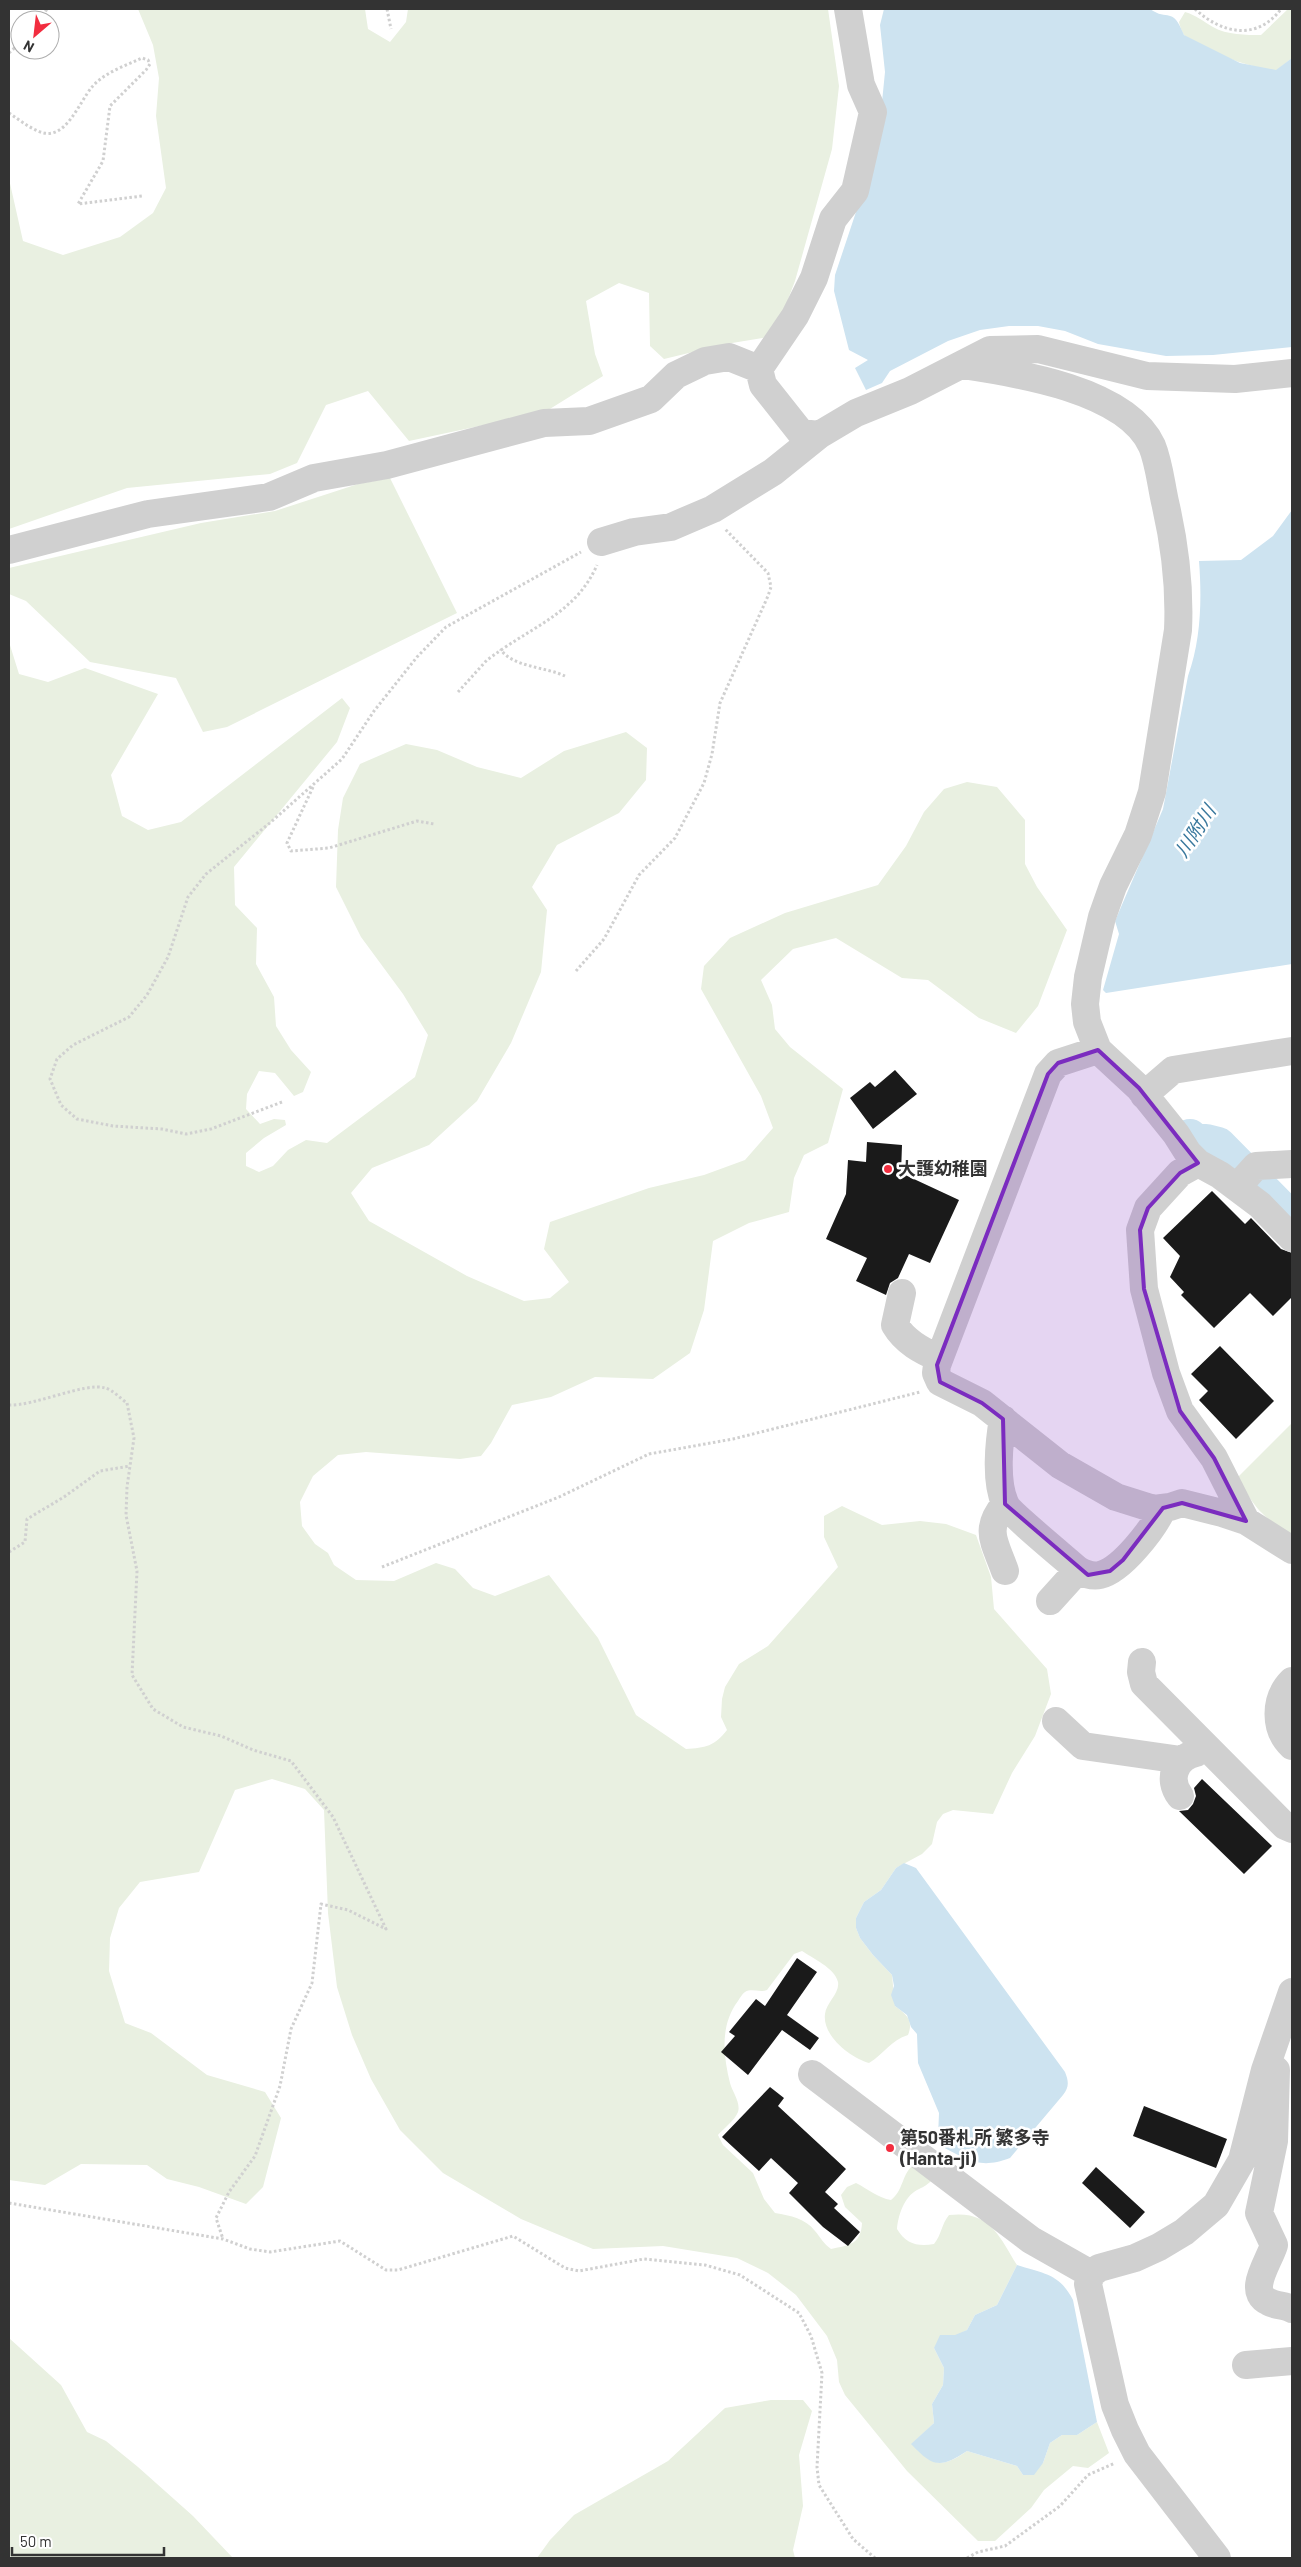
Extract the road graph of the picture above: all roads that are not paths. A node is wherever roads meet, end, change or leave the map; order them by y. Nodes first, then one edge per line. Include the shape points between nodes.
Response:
1 (848, 9) edge
2 (962, 365) junction
3 (759, 368) junction
4 (1292, 373) edge
5 (819, 435) junction
6 (601, 542) road end
7 (9, 550) edge
8 (1292, 1051) edge
9 (1083, 1055) junction
10 (1144, 1095) junction
11 (1187, 1150) junction
12 (1292, 1164) edge
13 (1244, 1178) junction
14 (1292, 1238) edge
15 (902, 1293) dead end
16 (940, 1370) junction
17 (1003, 1419) junction
18 (1005, 1504) junction
19 (1163, 1508) junction
20 (1246, 1521) junction
21 (1292, 1550) edge
22 (1078, 1570) junction
23 (1005, 1571) dead end
24 (1050, 1601) dead end
25 (1142, 1662) dead end
26 (1292, 1682) edge
27 (1056, 1720) dead end
28 (1292, 1746) edge
29 (1213, 1754) junction
30 (1182, 1760) junction
31 (1180, 1796) dead end
32 (1292, 1829) edge
33 (1286, 2021) edge
34 (812, 2074) dead end
35 (1283, 2144) edge
36 (1091, 2274) junction
37 (1292, 2309) edge
38 (1292, 2361) edge
39 (1246, 2365) dead end
40 (1217, 2558) edge

1 - 3 street via 861,85 874,112 856,191 833,219 814,278 795,316
2 - 4 street via 990,350 1010,349 1038,350 1147,376 1191,379
2 - 5 street via 856,413
2 - 9 street via 1023,374 1112,405 1141,430 1152,446 1170,519 1178,580 1178,630 1152,792 1138,835 1102,917 1088,977 1085,1004 1089,1028
3 - 5 street via 764,385 801,433
3 - 7 street via 729,358 705,361 676,375 651,399 589,421 544,423 387,464 314,478 269,497 148,514
5 - 6 street via 773,472 712,509 672,527 634,532
8 - 10 street via 1173,1070
9 - 10 street
9 - 16 street via 1058,1064 1048,1074
10 - 11 street
11 - 13 street
11 - 20 street via 1180,1174 1148,1208 1140,1230 1144,1289 1166,1373 1180,1411 1214,1458
12 - 13 street via 1256,1166
13 - 14 street via 1260,1205
15 - 16 street via 895,1325
16 - 17 street
17 - 18 street via 999,1449
17 - 19 street via 1060,1465 1116,1497 1141,1506
18 - 22 street
18 - 23 street via 992,1521 991,1532
19 - 20 street via 1182,1503
19 - 22 street via 1154,1526 1136,1548 1110,1571 1088,1575
20 - 21 street
22 - 24 street
25 - 29 street via 1144,1684
26 - 28 street via 1282,1696 1278,1712 1280,1727
27 - 30 street via 1083,1746
29 - 30 street via 1198,1753
29 - 32 street via 1285,1826
30 - 31 street via 1172,1781
33 - 35 street via 1276,2074
33 - 36 street via 1263,2078 1242,2160 1216,2205 1184,2232 1159,2247
34 - 36 street via 1031,2240
35 - 37 street via 1259,2213 1274,2245 1258,2284 1259,2293 1271,2303
36 - 40 street via 1088,2284 1090,2300 1115,2405 1137,2454
38 - 39 street

